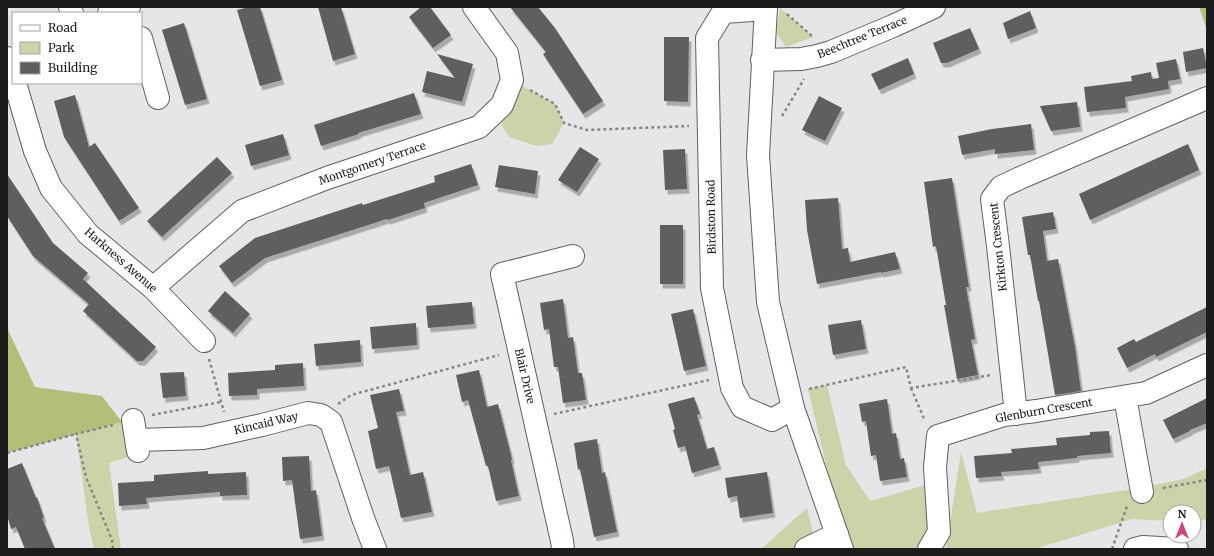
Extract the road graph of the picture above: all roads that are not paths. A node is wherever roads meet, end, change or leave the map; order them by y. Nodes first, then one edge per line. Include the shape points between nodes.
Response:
1 (129, 7) edge
2 (474, 7) edge
3 (934, 7) edge
4 (772, 9) edge
5 (113, 12) edge
6 (142, 42) edge
7 (7, 58) edge
8 (762, 60) junction
9 (12, 75) edge
10 (15, 84) edge
11 (158, 98) dead end
12 (1207, 98) edge
13 (573, 256) dead end
14 (153, 288) junction
15 (204, 341) road end
16 (1207, 365) edge
17 (1125, 397) junction
18 (792, 401) junction
19 (1016, 414) junction
20 (136, 437) road end
21 (1142, 492) dead end
22 (839, 542) edge
23 (375, 549) edge
24 (563, 549) edge
25 (806, 549) edge
26 (929, 549) edge
27 (1135, 549) edge
28 (1177, 549) edge

1 - 5 street
2 - 14 street, Montgomery Terrace via 506,53 512,80 502,105 479,126 327,178 242,212
3 - 8 street, Beechtree Terrace via 824,54 801,59
4 - 8 street
4 - 18 street, Birdston Road via 723,12 707,38 712,288 732,388 742,407 772,420
6 - 11 street
7 - 9 street
8 - 18 street via 758,155 768,302
10 - 14 street, Harkness Avenue via 35,151 51,188 88,234
12 - 19 street, Kirkton Crescent via 1020,178 1001,187 992,199
13 - 24 street, Blair Drive via 502,274
14 - 15 street, Harkness Avenue
16 - 17 street, Glenburn Crescent via 1146,393
17 - 19 street, Glenburn Crescent
17 - 21 street
18 - 22 street
19 - 26 street, Glenburn Crescent via 1004,415 938,436 935,467 939,532
20 - 23 street, Kincaid Way via 203,438 308,413 321,415 331,422
22 - 25 street
27 - 28 street

